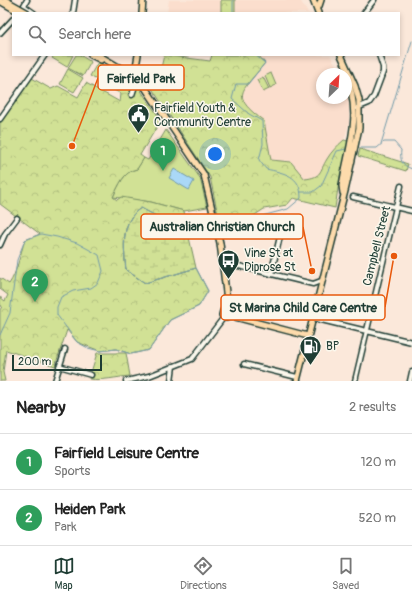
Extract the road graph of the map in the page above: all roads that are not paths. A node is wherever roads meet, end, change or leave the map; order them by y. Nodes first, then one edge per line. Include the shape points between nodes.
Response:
1 (5, 0) edge
2 (27, 0) edge
3 (75, 0) edge
4 (144, 0) edge
5 (313, 0) edge
6 (316, 0) edge
7 (322, 0) edge
8 (374, 0) edge
9 (0, 1) edge
10 (319, 6) junction
11 (23, 9) edge
12 (26, 12) edge
13 (73, 12) edge
14 (142, 12) edge
15 (318, 12) edge
16 (322, 12) edge
17 (365, 12) edge
18 (12, 20) edge
19 (0, 33) edge
20 (44, 56) edge
21 (94, 56) edge
22 (100, 56) edge
23 (138, 56) edge
24 (337, 56) edge
25 (341, 56) edge
26 (381, 56) edge
27 (134, 78) junction
28 (136, 83) dead end
29 (132, 95) dead end
30 (357, 108) junction
31 (0, 119) edge
32 (401, 186) dead end
33 (353, 197) dead end
34 (397, 208) junction
35 (412, 211) edge
36 (17, 218) dead end
37 (284, 220) dead end
38 (0, 230) edge
39 (5, 234) junction
40 (0, 245) edge
41 (222, 262) junction
42 (271, 274) junction
43 (322, 281) junction
44 (313, 284) junction
45 (319, 290) junction
46 (228, 309) junction
47 (231, 316) junction
48 (224, 318) junction
49 (312, 318) junction
50 (366, 331) junction
51 (308, 336) junction
52 (412, 342) edge
53 (65, 348) dead end
54 (244, 364) dead end
55 (59, 366) junction
56 (173, 366) junction
57 (412, 372) edge
58 (91, 375) dead end
59 (297, 379) edge
60 (411, 380) edge
61 (55, 381) edge
62 (126, 381) edge
63 (171, 381) edge
64 (355, 381) edge

1 - 12 main road, bridge
2 - 11 street
3 - 13 street
4 - 14 main road
5 - 15 main road
6 - 10 main road
7 - 10 main road
8 - 17 street
9 - 11 main road, bridge
10 - 16 main road
18 - 19 street
20 - 31 street
21 - 27 main road
22 - 27 main road
23 - 27 main road
24 - 30 main road
25 - 30 main road via 355,86
26 - 30 street via 383,72 374,96 369,103
27 - 41 main road via 148,91 204,176 217,227
28 - 29 street
30 - 43 main road via 354,142
32 - 34 street, Campbell Street
33 - 34 street
34 - 35 street
34 - 50 street, Campbell Street
36 - 39 street
37 - 42 street
38 - 39 street
39 - 40 street
41 - 42 street
41 - 46 main road
42 - 44 street
43 - 44 street
43 - 45 main road
44 - 45 street
45 - 49 main road
46 - 47 main road
46 - 48 main road via 223,311
47 - 48 main road
47 - 51 main road
48 - 56 street via 194,357
49 - 50 street
49 - 51 main road
50 - 52 street
50 - 64 street, Campbell Street
51 - 59 main road
53 - 55 street
54 - 59 street
55 - 58 street
55 - 61 street
56 - 62 street via 144,378
56 - 63 street
57 - 60 street

